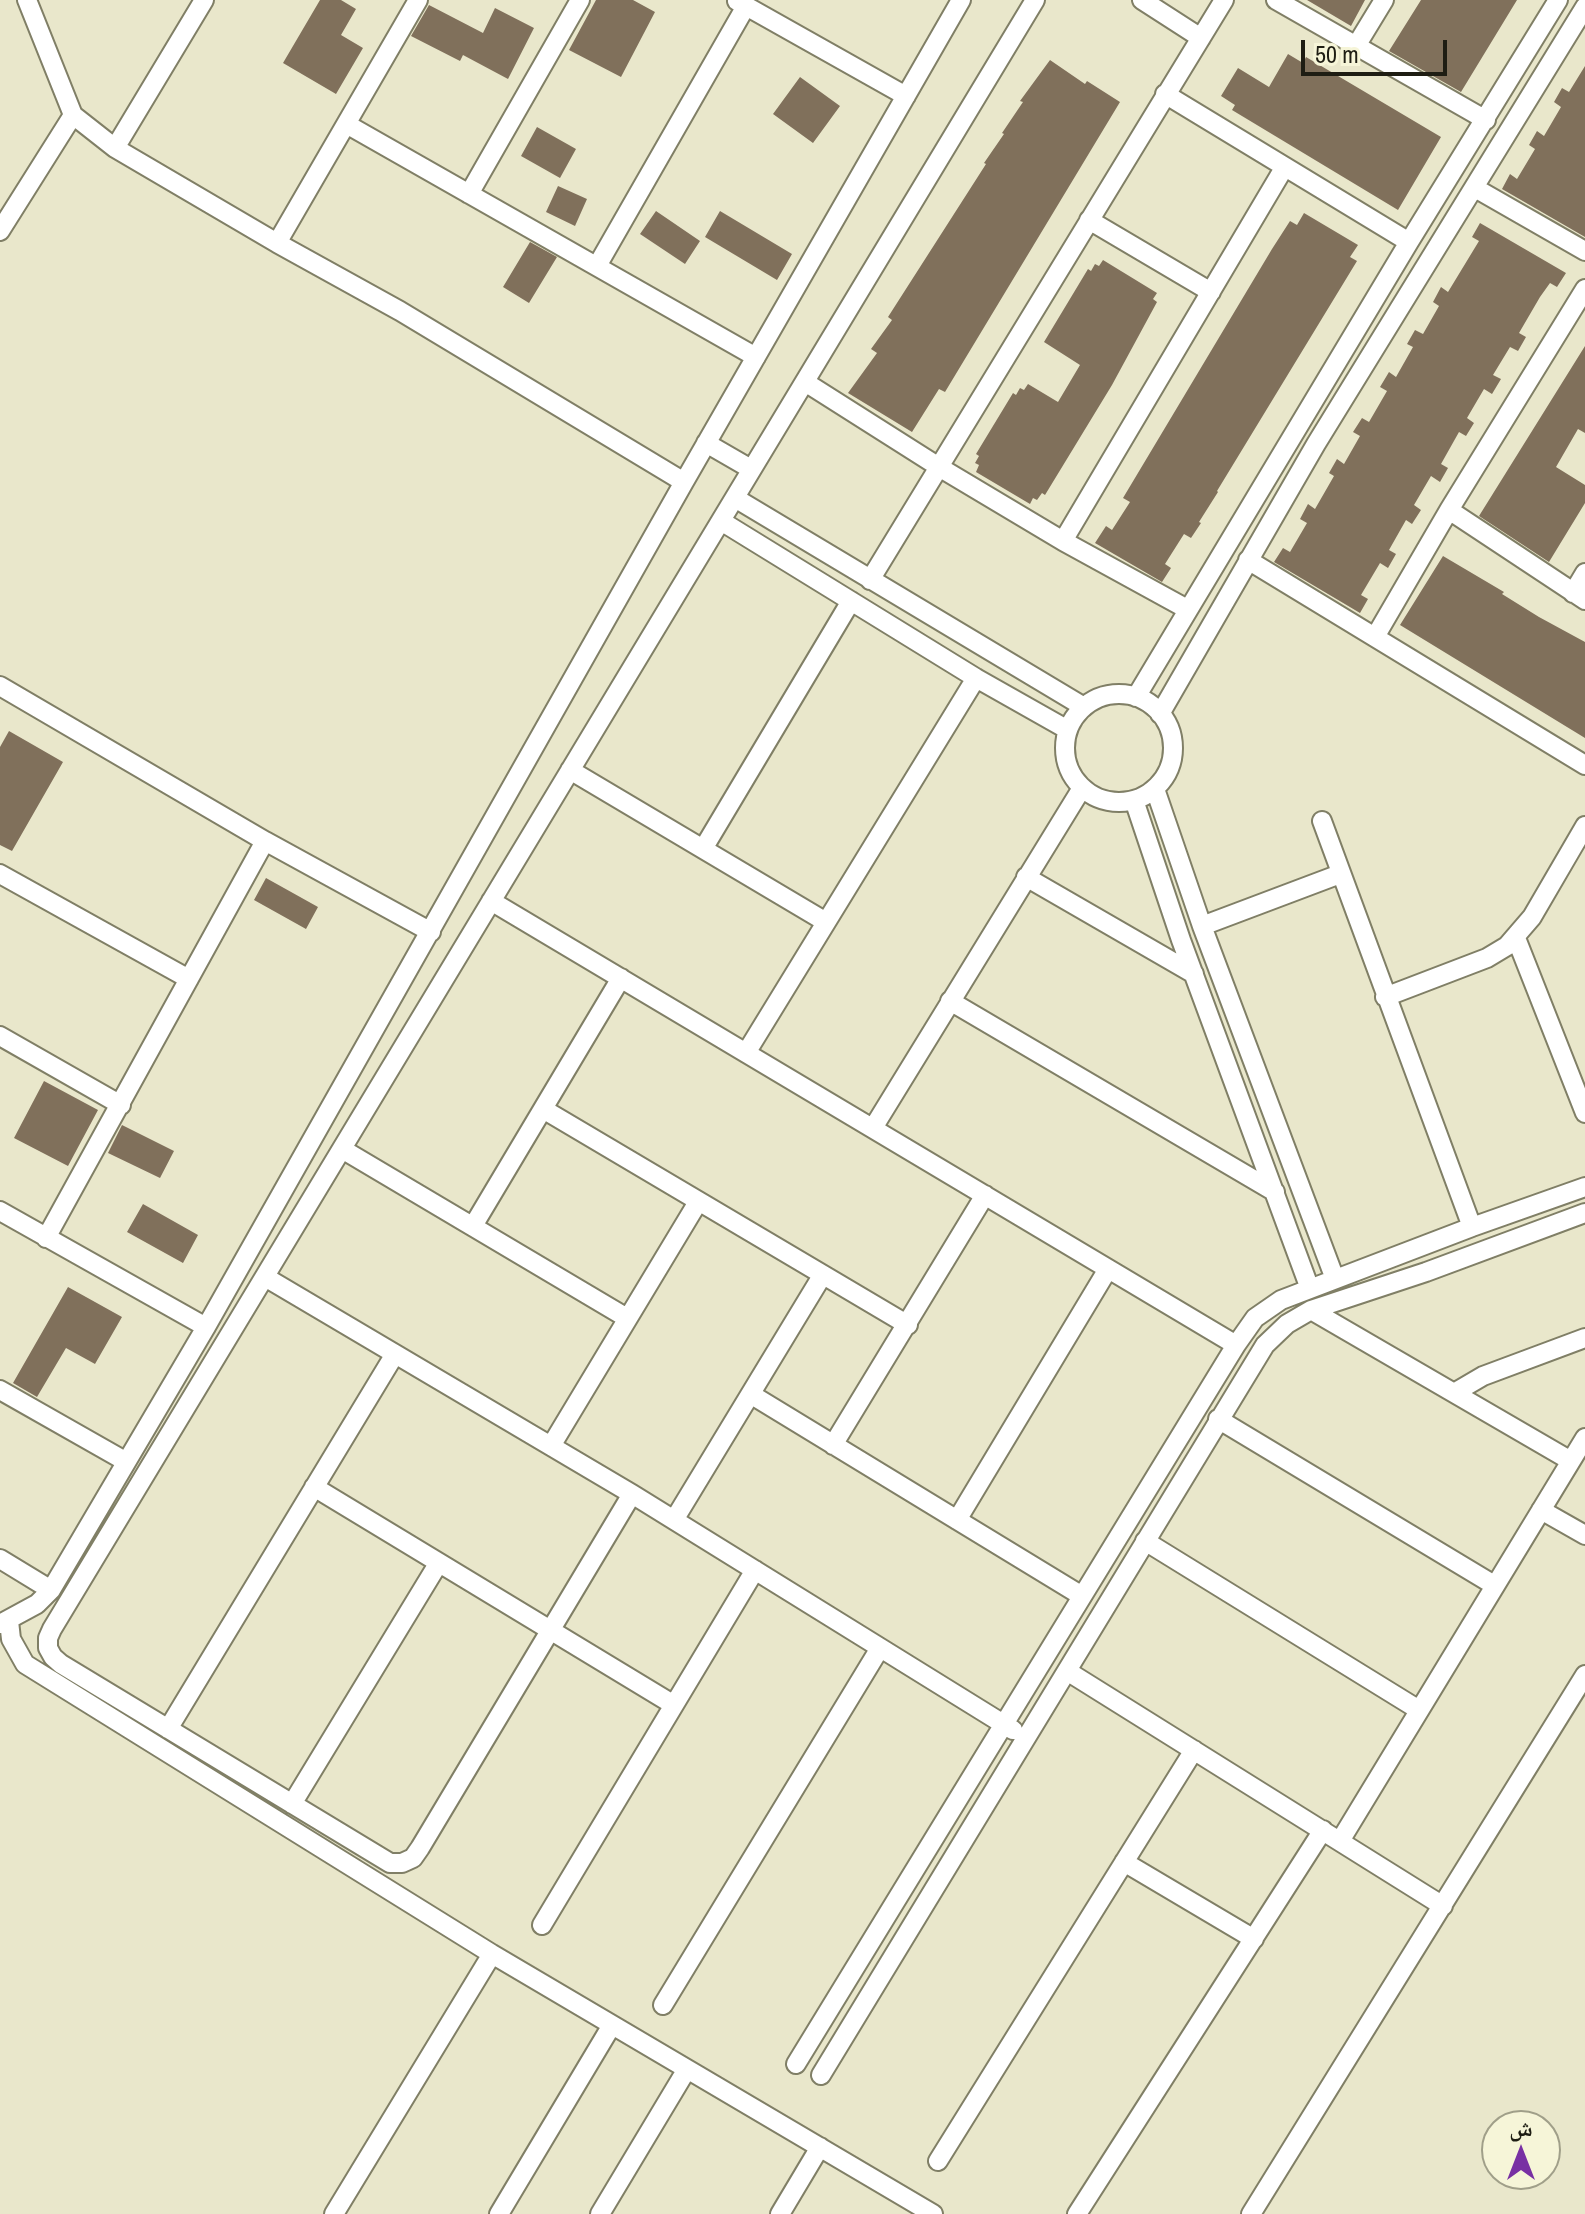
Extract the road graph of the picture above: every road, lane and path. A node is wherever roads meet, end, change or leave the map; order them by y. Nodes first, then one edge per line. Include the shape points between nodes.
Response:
1 (27, 0) edge
2 (204, 0) edge
3 (418, 0) edge
4 (580, 0) edge
5 (961, 0) edge
6 (1035, 0) edge
7 (1142, 0) edge
8 (1224, 0) edge
9 (1276, 0) edge
10 (1384, 0) edge
11 (1558, 0) edge
12 (740, 3) edge
13 (1585, 7) edge
14 (1201, 38) junction
15 (1356, 46) junction
16 (1165, 94) junction
17 (906, 96) junction
18 (73, 115) junction
19 (1486, 120) junction
20 (348, 125) junction
21 (115, 148) junction
22 (1284, 168) junction
23 (1475, 188) junction
24 (469, 194) junction
25 (1089, 220) junction
26 (0, 231) edge
27 (1409, 242) junction
28 (277, 243) junction
29 (1585, 251) edge
30 (597, 266) junction
31 (1585, 289) edge
32 (1211, 292) junction
33 (756, 357) junction
34 (805, 382) junction
35 (1296, 432) junction
36 (706, 443) junction
37 (1316, 444) junction
38 (939, 467) junction
39 (751, 469) junction
40 (684, 482) junction
41 (735, 498) junction
42 (1449, 510) junction
43 (721, 521) junction
44 (1063, 541) junction
45 (1248, 560) junction
46 (1585, 573) edge
47 (870, 580) junction
48 (1579, 597) edge
49 (851, 601) junction
50 (1187, 609) junction
51 (1375, 637) junction
52 (976, 678) junction
53 (0, 686) edge
54 (1136, 697) junction
55 (1084, 707) junction
56 (1160, 714) junction
57 (1068, 730) junction
58 (1585, 765) edge
59 (570, 770) junction
60 (1082, 788) junction
61 (1155, 789) junction
62 (1134, 800) junction
63 (1322, 821) dead end
64 (1585, 826) edge
65 (265, 841) junction
66 (703, 849) junction
67 (0, 874) edge
68 (1340, 874) junction
69 (1026, 877) junction
70 (491, 901) junction
71 (826, 922) junction
72 (1202, 926) junction
73 (431, 932) junction
74 (1516, 938) junction
75 (1194, 974) junction
76 (621, 978) junction
77 (189, 979) junction
78 (1385, 997) junction
79 (950, 1001) junction
80 (0, 1036) edge
81 (746, 1053) junction
82 (121, 1105) junction
83 (543, 1109) junction
84 (1585, 1112) edge
85 (873, 1128) junction
86 (342, 1149) junction
87 (1585, 1187) edge
88 (1275, 1192) junction
89 (985, 1195) junction
90 (698, 1202) junction
91 (0, 1211) edge
92 (1585, 1213) edge
93 (473, 1226) junction
94 (1472, 1227) junction
95 (46, 1238) junction
96 (1108, 1269) junction
97 (822, 1276) junction
98 (265, 1277) junction
99 (1335, 1279) junction
100 (1310, 1289) junction
101 (1311, 1310) junction
102 (627, 1318) junction
103 (908, 1325) junction
104 (206, 1327) junction
105 (1585, 1338) edge
106 (1236, 1345) junction
107 (395, 1354) junction
108 (0, 1390) edge
109 (1454, 1393) junction
110 (752, 1395) junction
111 (1218, 1419) junction
112 (1585, 1438) edge
113 (833, 1445) junction
114 (551, 1446) junction
115 (125, 1461) junction
116 (1571, 1461) junction
117 (314, 1487) junction
118 (632, 1494) junction
119 (1541, 1510) junction
120 (674, 1520) junction
121 (957, 1520) junction
122 (1585, 1535) edge
123 (1145, 1541) junction
124 (0, 1559) edge
125 (438, 1564) junction
126 (755, 1570) junction
127 (1494, 1585) junction
128 (51, 1590) junction
129 (1082, 1596) junction
130 (4, 1623) edge
131 (550, 1630) junction
132 (880, 1648) junction
133 (1067, 1671) junction
134 (1585, 1675) edge
135 (674, 1705) junction
136 (1419, 1710) junction
137 (1004, 1725) junction
138 (168, 1729) junction
139 (1026, 1738) junction
140 (1194, 1750) junction
141 (292, 1804) junction
142 (1323, 1830) junction
143 (1340, 1841) junction
144 (1124, 1862) junction
145 (1443, 1906) junction
146 (542, 1925) dead end
147 (1254, 1939) junction
148 (492, 1954) junction
149 (663, 2005) dead end
150 (612, 2025) junction
151 (796, 2064) dead end
152 (687, 2069) junction
153 (821, 2075) dead end
154 (820, 2147) junction
155 (938, 2161) dead end
156 (334, 2214) edge
157 (499, 2214) edge
158 (600, 2214) edge
159 (780, 2214) edge
160 (933, 2214) edge
161 (1077, 2214) edge
162 (1251, 2214) edge

1 - 18 street
2 - 21 street
3 - 20 street
4 - 24 street
5 - 17 street
6 - 34 street
7 - 14 street
8 - 14 street
9 - 15 street
10 - 15 street
11 - 19 street
12 - 17 street
12 - 30 street
13 - 23 street
14 - 16 street
15 - 19 street
16 - 22 street
16 - 25 street
17 - 33 street
18 - 21 street
18 - 26 street
19 - 27 street
20 - 24 street
20 - 28 street
21 - 28 street
22 - 27 street
22 - 32 street
23 - 29 street
23 - 37 street
24 - 30 street
25 - 32 street
25 - 38 street
27 - 35 street
28 - 40 street
30 - 33 street
31 - 42 street
32 - 44 street
33 - 36 street
34 - 38 street
34 - 39 street
35 - 37 street
35 - 50 street
36 - 39 street
36 - 40 street
37 - 45 street
38 - 44 street
38 - 47 street
39 - 41 street
40 - 73 street
41 - 43 street
41 - 47 street
42 - 48 street
42 - 51 street
43 - 49 street
43 - 59 street
44 - 50 street
45 - 51 street
45 - 56 street
46 - 48 street
47 - 55 street
49 - 52 street
49 - 66 street
50 - 54 street
51 - 58 street
52 - 57 street
52 - 71 street
53 - 65 street
54 - 55 street via 1114,694
54 - 56 street
55 - 57 street
56 - 61 street via 1171,735 1172,758
57 - 60 street via 1065,755
59 - 66 street
59 - 70 street
60 - 62 street via 1101,800
60 - 69 street
61 - 62 street
61 - 72 street
62 - 75 street
63 - 68 street
64 - 74 street
65 - 73 street
65 - 77 street
66 - 71 street
67 - 77 street
68 - 72 street
68 - 78 street
69 - 75 street
69 - 79 street
70 - 76 street
70 - 86 street
71 - 81 street
72 - 99 street
73 - 104 street
74 - 78 street via 1487,958
74 - 84 street
75 - 88 street
76 - 81 street
76 - 83 street
77 - 82 street
78 - 94 street
79 - 85 street
79 - 88 street
80 - 82 street
81 - 85 street
82 - 95 street
83 - 90 street
83 - 93 street
85 - 89 street
86 - 93 street
86 - 98 street
87 - 94 street
88 - 100 street
89 - 96 street
89 - 103 street
90 - 97 street
90 - 102 street
91 - 95 street
92 - 101 street
93 - 102 street
94 - 99 street
95 - 104 street
96 - 106 street
96 - 121 street
97 - 103 street
97 - 110 street
98 - 107 street
98 - 138 street via 48,1638 48,1648 61,1664
99 - 100 street
100 - 106 street via 1268,1308
101 - 109 street
101 - 111 street via 1265,1345
102 - 114 street
103 - 113 street
104 - 115 street
105 - 109 street via 1483,1376
106 - 129 street
107 - 114 street
107 - 117 street
108 - 115 street
109 - 116 street
110 - 113 street
110 - 120 street
111 - 123 street
111 - 127 street
112 - 116 street
113 - 121 street
114 - 118 street
115 - 128 street
116 - 119 street
117 - 125 street
117 - 138 street
118 - 120 street
118 - 131 street
119 - 122 street
119 - 127 street
120 - 126 street
121 - 129 street
123 - 133 street
123 - 136 street
124 - 128 street
125 - 131 street
125 - 141 street
126 - 132 street
126 - 135 street
127 - 136 street
128 - 130 street
129 - 137 street
130 - 148 street via 25,1664
131 - 135 street
131 - 141 street via 413,1858 390,1863
132 - 137 street
132 - 149 street
133 - 139 street
133 - 140 street
134 - 145 street
135 - 146 street
136 - 143 street
137 - 139 street
137 - 151 street
138 - 141 street
139 - 153 street
140 - 142 street
140 - 144 street
142 - 143 street
142 - 147 street
143 - 145 street
144 - 147 street
144 - 155 street
145 - 162 street
147 - 161 street
148 - 150 street
148 - 156 street
150 - 152 street
150 - 157 street
152 - 154 street
152 - 158 street
154 - 159 street
154 - 160 street

